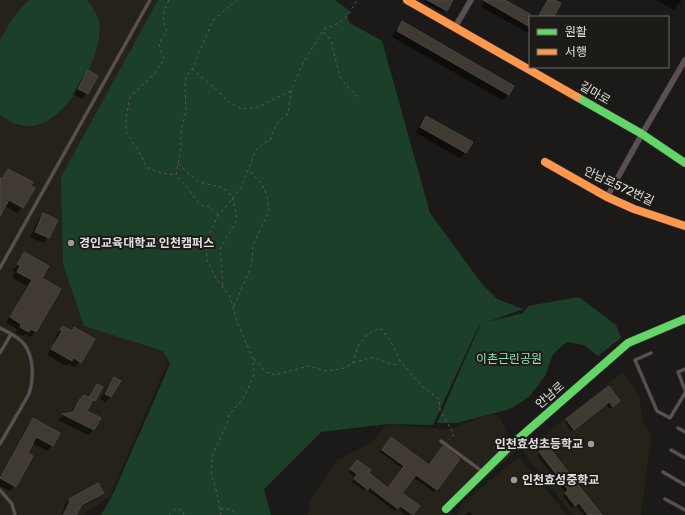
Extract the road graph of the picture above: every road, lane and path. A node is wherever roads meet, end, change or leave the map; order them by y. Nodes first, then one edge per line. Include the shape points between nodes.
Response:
1 (150, 0) edge
2 (169, 0) edge
3 (237, 0) edge
4 (357, 0) edge
5 (407, 0) edge
6 (471, 0) edge
7 (455, 27) junction
8 (323, 31) junction
9 (685, 60) edge
10 (192, 69) junction
11 (291, 90) junction
12 (360, 99) dead end
13 (642, 134) junction
14 (545, 162) dead end
15 (178, 163) junction
16 (685, 163) edge
17 (249, 169) junction
18 (176, 174) junction
19 (607, 197) junction
20 (233, 198) junction
21 (218, 216) junction
22 (685, 226) edge
23 (0, 268) edge
24 (223, 287) junction
25 (234, 307) junction
26 (685, 319) edge
27 (0, 328) edge
28 (11, 334) junction
29 (0, 352) edge
30 (651, 353) dead end
31 (252, 357) junction
32 (400, 360) junction
33 (353, 363) junction
34 (685, 369) edge
35 (685, 390) edge
36 (685, 393) edge
37 (678, 428) dead end
38 (685, 432) edge
39 (441, 441) dead end
40 (0, 444) edge
41 (445, 444) junction
42 (671, 450) dead end
43 (685, 458) edge
44 (483, 472) junction
45 (663, 472) dead end
46 (685, 485) edge
47 (0, 490) edge
48 (665, 499) dead end
49 (219, 509) junction
50 (446, 509) dead end
51 (685, 510) edge
52 (14, 515) edge
53 (169, 515) edge
54 (184, 515) edge
55 (221, 515) edge
56 (236, 515) edge

1 - 23 lane
2 - 18 path via 162,21 167,31 159,44 164,59 154,74 130,96 126,132 146,167 161,173
3 - 10 path via 213,20
4 - 8 path via 347,17
5 - 7 street, 길마로
6 - 7 street
7 - 13 street, 길마로
8 - 11 path via 302,65
8 - 12 path via 331,41 340,76
9 - 13 street
10 - 11 path via 230,103 242,109 258,107
10 - 15 path via 186,76 186,111
11 - 17 path via 288,114 273,128 270,141 256,150
13 - 16 street, 길마로
13 - 19 street
14 - 19 street, 안남로572번길
15 - 18 path
15 - 20 path via 199,182 226,190
17 - 20 path via 241,188
17 - 25 path via 262,184 270,212 253,245 252,263
18 - 21 path via 196,200 203,206 209,206
19 - 22 street, 안남로572번길
20 - 21 path
20 - 24 path via 237,220 220,250
21 - 24 path via 206,240 206,247 207,260
24 - 25 path
25 - 31 path
26 - 44 street, 안남로 via 628,343
27 - 28 lane
28 - 29 lane
28 - 40 lane via 24,343 28,351 32,373 31,387
30 - 36 lane via 635,360 657,411 670,418
31 - 33 path via 266,372 275,374 309,366 325,371 340,369 347,368
31 - 49 path via 254,374 245,396 229,415 213,454 211,473
32 - 33 path via 395,364 371,358
32 - 33 path via 390,340 380,328 368,334 358,346
32 - 41 path via 422,386 439,399 440,410 454,434
34 - 35 lane via 678,372
37 - 38 lane
39 - 41 lane
41 - 44 lane
42 - 43 lane
44 - 50 street, 안남로
45 - 46 lane
47 - 52 lane via 12,504
48 - 51 lane
49 - 55 path
49 - 56 path via 230,509
53 - 54 path via 177,508

